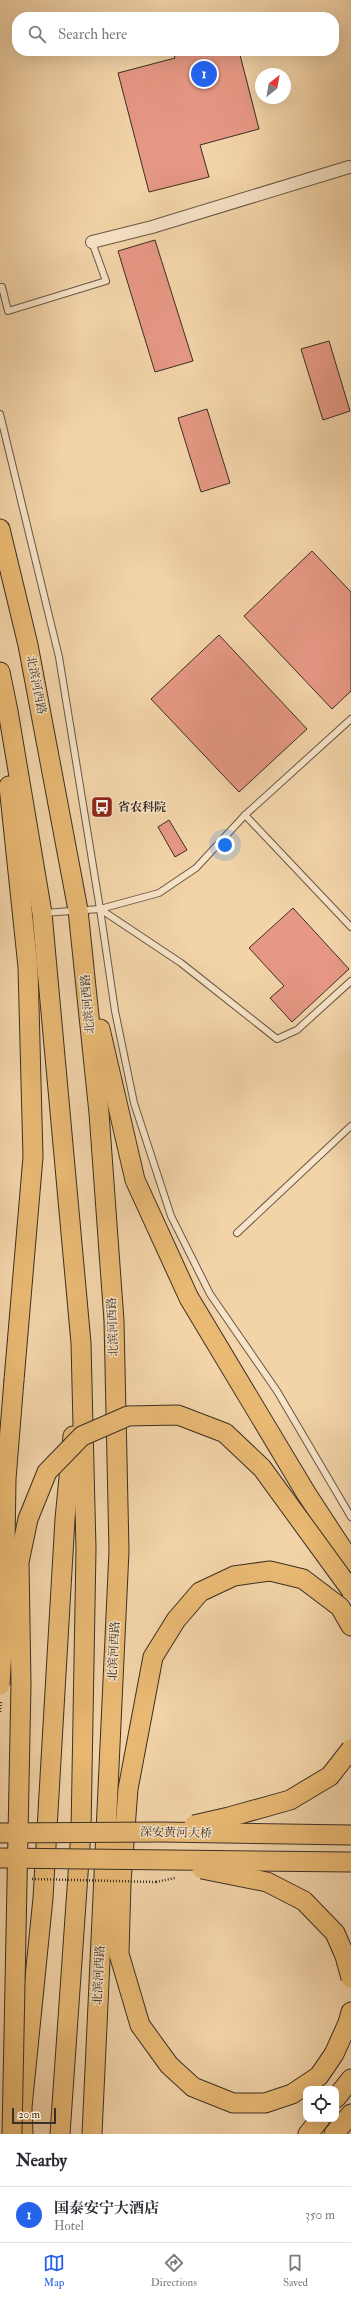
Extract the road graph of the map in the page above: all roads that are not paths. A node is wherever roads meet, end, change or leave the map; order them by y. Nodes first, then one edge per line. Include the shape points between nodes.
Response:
1 (349, 167) dead end
2 (92, 242) joint
3 (0, 287) edge
4 (0, 414) edge
5 (0, 529) edge
6 (0, 672) edge
7 (8, 711) junction
8 (351, 719) edge
9 (246, 815) junction
10 (100, 909) junction
11 (78, 910) junction
12 (42, 913) junction
13 (351, 927) edge
14 (83, 960) junction
15 (351, 980) edge
16 (351, 1126) edge
17 (237, 1233) dead end
18 (81, 1343) junction
19 (351, 1517) edge
20 (351, 1562) edge
21 (351, 1590) edge
22 (351, 1626) edge
23 (0, 1685) edge
24 (111, 1723) junction
25 (351, 1749) edge
26 (128, 1789) junction
27 (0, 1832) edge
28 (161, 1832) junction
29 (351, 1835) edge
30 (0, 1858) edge
31 (157, 1861) junction
32 (351, 1862) edge
33 (121, 1882) junction
34 (101, 1940) junction
35 (351, 1978) edge
36 (351, 2012) edge
37 (351, 2079) edge
38 (339, 2094) edge
39 (351, 2114) edge
40 (318, 2122) edge
41 (12, 2134) edge
42 (23, 2134) edge
43 (60, 2134) edge
44 (92, 2134) edge
45 (308, 2134) edge
46 (334, 2134) edge

1 - 2 street via 152,227
2 - 3 lane via 106,281 8,311
4 - 10 lane via 59,657
5 - 11 main road, 北滨河西路 via 28,645
6 - 7 main road
7 - 12 main road
7 - 23 main road, bridge via 8,779 28,967 33,1157 6,1479
8 - 9 lane
9 - 10 lane via 196,868 159,893
9 - 13 lane
10 - 11 lane
10 - 15 lane via 181,963 277,1039 297,1030
10 - 19 lane via 115,1012 134,1103 171,1216 210,1294 277,1391
11 - 12 lane
11 - 14 main road, 北滨河西路
12 - 18 main road
14 - 20 main road via 135,1180 189,1298 306,1493
14 - 24 main road, 北滨河西路 via 99,1112 114,1321 119,1551
16 - 17 lane
18 - 42 main road via 65,1519 43,1898 22,2106
18 - 43 main road via 86,1549 81,1831
21 - 41 main road, bridge via 262,1468 225,1433 185,1417 128,1416 82,1436 47,1472 28,1519 19,1562 21,1684
22 - 26 main road via 340,1607 303,1579 270,1571 234,1576 200,1592 176,1620 153,1657
24 - 26 main road
24 - 34 main road, 北滨河西路
25 - 28 main road, bridge via 330,1776 290,1800 229,1818
26 - 33 main road
27 - 28 main road, 深安黄河大桥, bridge
28 - 29 main road, 深安黄河大桥, bridge
30 - 31 main road, bridge
31 - 32 main road, bridge
31 - 35 main road, bridge via 267,1882 304,1900 335,1932
33 - 34 main road
33 - 36 main road via 119,1954 140,2026 170,2065 193,2087 233,2103 265,2103 292,2094 319,2076 334,2054
34 - 44 main road, 北滨河西路
37 - 38 main road
39 - 46 main road
40 - 45 main road

